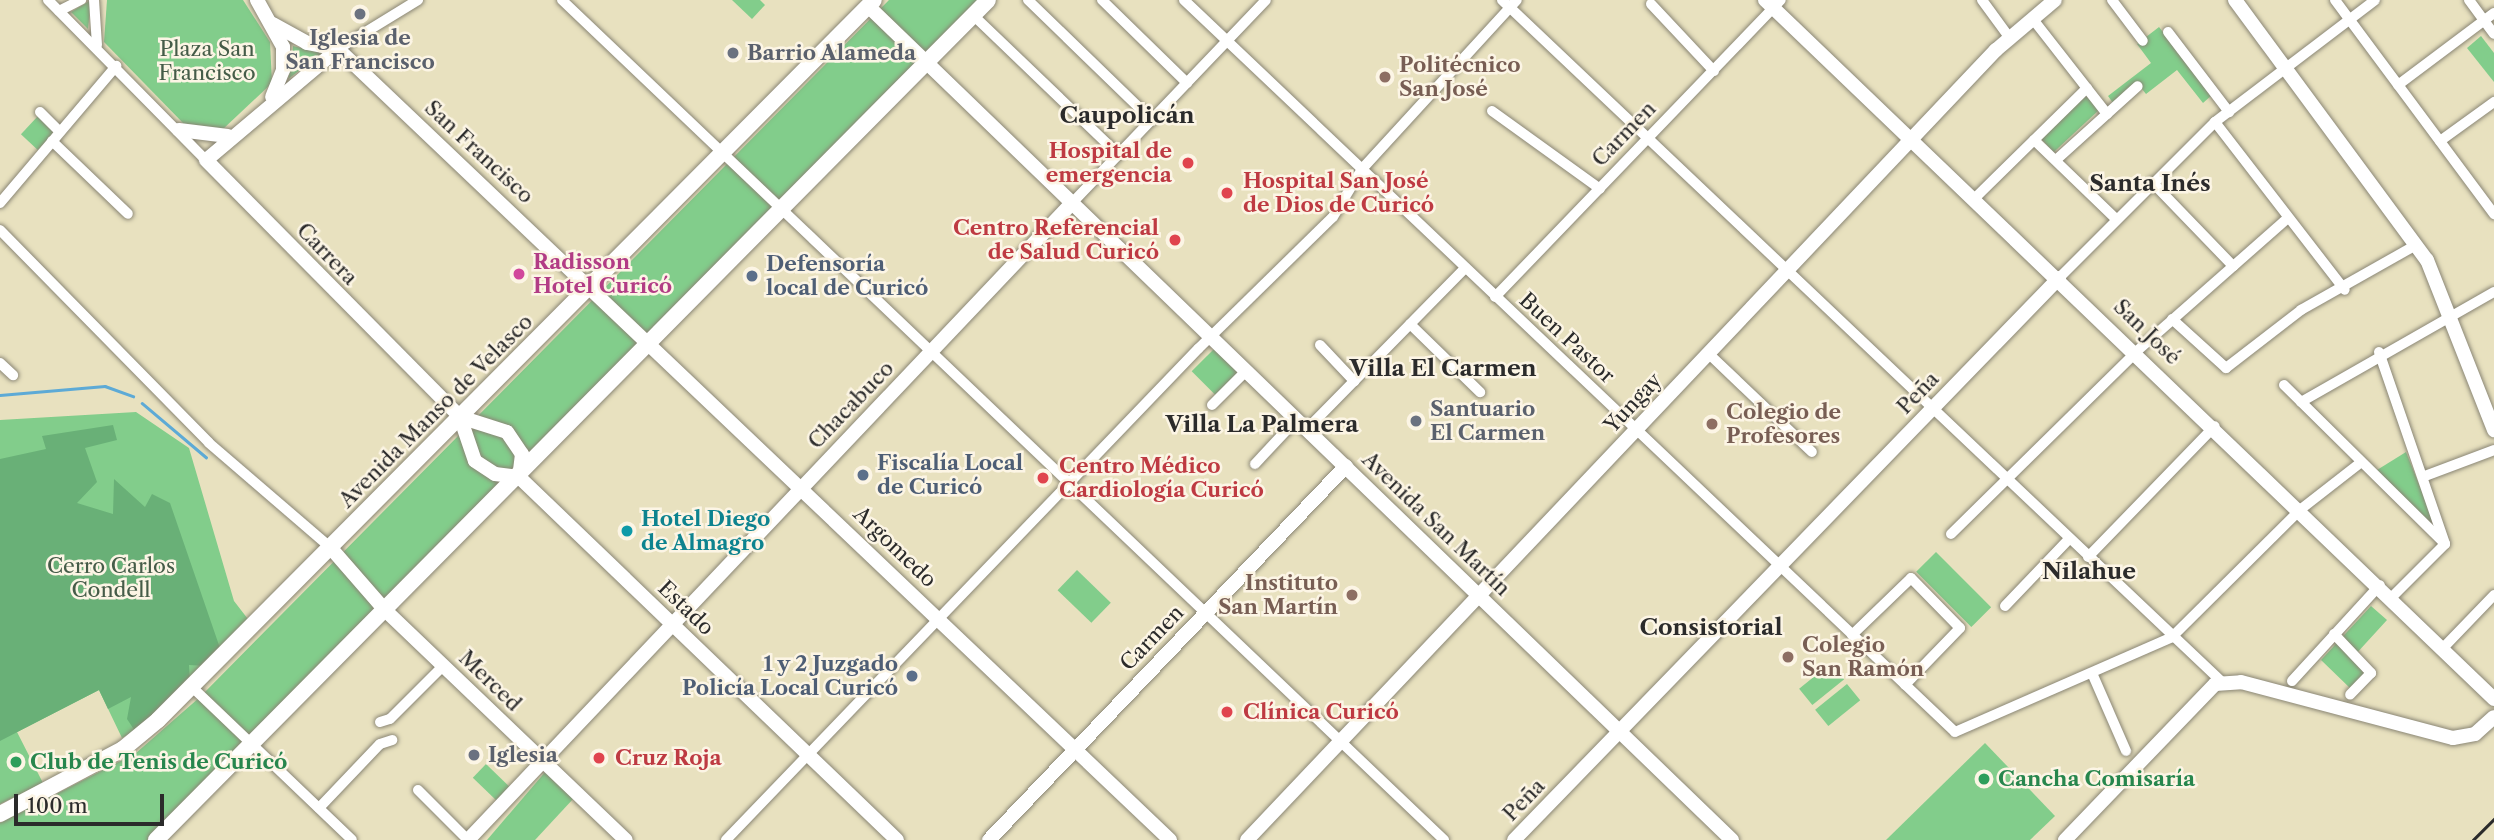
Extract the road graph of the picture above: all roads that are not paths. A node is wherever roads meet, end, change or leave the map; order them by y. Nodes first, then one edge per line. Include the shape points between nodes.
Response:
1 (48, 0) edge
2 (81, 0) edge
3 (94, 0) edge
4 (257, 0) edge
5 (418, 0) edge
6 (562, 0) edge
7 (988, 0) edge
8 (1028, 0) edge
9 (1102, 0) edge
10 (1184, 0) edge
11 (1266, 0) edge
12 (1982, 0) edge
13 (2055, 0) edge
14 (2112, 0) edge
15 (2235, 0) edge
16 (2335, 0) edge
17 (2375, 0) edge
18 (2469, 0) edge
19 (868, 2) edge
20 (1510, 2) edge
21 (1773, 3) edge
22 (1651, 4) dead end
23 (59, 11) junction
24 (2494, 13) edge
25 (973, 15) junction
26 (2032, 18) junction
27 (2350, 19) junction
28 (2484, 21) junction
29 (273, 24) junction
30 (2168, 32) dead end
31 (2494, 34) edge
32 (2010, 37) junction
33 (1227, 41) junction
34 (2143, 41) dead end
35 (99, 49) junction
36 (338, 49) junction
37 (927, 64) junction
38 (116, 66) junction
39 (2285, 68) junction
40 (1714, 71) junction
41 (1187, 83) junction
42 (2398, 85) junction
43 (2138, 86) dead end
44 (2087, 88) junction
45 (271, 99) junction
46 (2494, 102) edge
47 (1492, 111) dead end
48 (40, 112) dead end
49 (2228, 112) junction
50 (2107, 114) junction
51 (1152, 120) junction
52 (2215, 122) junction
53 (179, 130) junction
54 (60, 132) junction
55 (228, 136) junction
56 (1912, 138) junction
57 (1649, 139) junction
58 (2035, 140) junction
59 (52, 141) junction
60 (2440, 141) junction
61 (723, 152) junction
62 (1119, 155) junction
63 (206, 160) junction
64 (2056, 160) junction
65 (1362, 169) junction
66 (2152, 182) junction
67 (1601, 189) junction
68 (2494, 193) edge
69 (1975, 198) junction
70 (2484, 200) junction
71 (1073, 202) junction
72 (0, 203) edge
73 (784, 209) junction
74 (128, 214) dead end
75 (2494, 214) edge
76 (2288, 218) junction
77 (2116, 219) junction
78 (0, 230) edge
79 (2416, 245) junction
80 (2233, 267) junction
81 (1465, 268) junction
82 (1787, 270) junction
83 (2059, 278) junction
84 (590, 285) junction
85 (2345, 290) junction
86 (2494, 292) edge
87 (1495, 296) junction
88 (2452, 318) junction
89 (2172, 319) junction
90 (1410, 324) junction
91 (1214, 338) junction
92 (652, 341) junction
93 (1320, 345) dead end
94 (933, 350) junction
95 (2137, 351) junction
96 (2379, 352) junction
97 (1709, 354) junction
98 (0, 363) edge
99 (1247, 370) junction
100 (13, 375) dead end
101 (1354, 381) junction
102 (2284, 385) dead end
103 (1480, 392) dead end
104 (2301, 402) junction
105 (1212, 405) dead end
106 (1932, 409) junction
107 (460, 417) junction
108 (1302, 424) junction
109 (2215, 426) junction
110 (1636, 430) junction
111 (2494, 430) edge
112 (2494, 450) edge
113 (1811, 452) dead end
114 (2360, 463) junction
115 (1255, 464) dead end
116 (1346, 466) junction
117 (2425, 476) junction
118 (519, 477) junction
119 (2004, 477) junction
120 (1071, 481) junction
121 (803, 487) junction
122 (2301, 509) junction
123 (1951, 534) dead end
124 (2069, 539) junction
125 (2445, 544) junction
126 (330, 547) junction
127 (2088, 556) junction
128 (1780, 566) junction
129 (2380, 585) junction
130 (2494, 595) edge
131 (1480, 596) junction
132 (2392, 597) junction
133 (2005, 606) dead end
134 (385, 610) junction
135 (1207, 612) junction
136 (939, 618) junction
137 (673, 624) junction
138 (2334, 634) junction
139 (1852, 635) junction
140 (2172, 637) junction
141 (2444, 647) junction
142 (443, 666) junction
143 (2092, 673) junction
144 (2292, 681) dead end
145 (2222, 682) junction
146 (1905, 685) junction
147 (192, 687) junction
148 (2350, 695) dead end
149 (2494, 699) edge
150 (2494, 717) edge
151 (380, 722) dead end
152 (1619, 731) junction
153 (392, 740) dead end
154 (1341, 741) junction
155 (251, 744) junction
156 (1076, 749) junction
157 (2126, 751) dead end
158 (808, 754) junction
159 (543, 761) junction
160 (418, 790) dead end
161 (319, 808) junction
162 (0, 814) edge
163 (156, 840) edge
164 (352, 840) edge
165 (468, 840) edge
166 (626, 840) edge
167 (726, 840) edge
168 (897, 840) edge
169 (989, 840) edge
170 (1170, 840) edge
171 (1247, 840) edge
172 (1444, 840) edge
173 (1514, 840) edge
174 (1732, 840) edge
175 (2065, 840) edge

1 - 23 street, Carrera
2 - 23 street
3 - 35 street
4 - 29 street
5 - 36 street
6 - 61 street
7 - 25 main road
8 - 51 street
9 - 41 street
10 - 33 street, Buen Pastor
11 - 33 street, Chacabuco
12 - 32 street
13 - 26 street, Yungay
14 - 34 street
15 - 39 street
16 - 27 street
17 - 27 street, Peña
18 - 28 street
19 - 37 street, Avenida San Martín
19 - 61 main road, Avenida Manso de Velasco
20 - 57 street
20 - 65 street
21 - 40 street, Carmen
21 - 56 street, San José
22 - 40 street
23 - 35 street, Carrera
24 - 28 street
25 - 37 main road
25 - 62 street
26 - 32 street, Yungay
26 - 44 street
27 - 39 street, Peña
27 - 42 street
28 - 31 street
28 - 42 street
29 - 36 street via 307,43
29 - 45 street via 284,58
30 - 49 street
32 - 56 street, Yungay
33 - 41 street, Chacabuco
33 - 65 street, Buen Pastor
35 - 38 street, Carrera
36 - 45 street
36 - 84 street, San Francisco
37 - 71 street, Avenida San Martín
37 - 73 main road
38 - 53 street, Carrera
38 - 54 street
39 - 49 street, Peña
39 - 79 street
40 - 57 street, Carmen
41 - 51 street, Chacabuco
42 - 60 street
43 - 50 street
44 - 50 street
44 - 58 street
45 - 55 street
46 - 60 street
47 - 67 street
48 - 54 street
49 - 52 street, Peña
50 - 64 street
51 - 62 street, Chacabuco
52 - 66 street, Peña
52 - 76 street
53 - 55 street
53 - 63 street, Carrera
54 - 59 street
55 - 63 street
56 - 69 street, San José
56 - 82 street, Yungay
57 - 67 street, Carmen
57 - 82 street
58 - 64 street
58 - 69 street
59 - 72 street
59 - 74 street
60 - 70 street
61 - 73 street
61 - 84 main road, Avenida Manso de Velasco
62 - 71 street, Chacabuco
63 - 107 street, Carrera
64 - 77 street
65 - 81 street, Buen Pastor
65 - 91 street via 1333,217
66 - 77 street, Peña
66 - 80 street
67 - 87 street, Carmen
68 - 70 street
69 - 83 street, San José
70 - 75 street
71 - 91 street, Avenida San Martín
71 - 94 street, Chacabuco
73 - 92 main road
73 - 94 street
76 - 80 street
76 - 85 street
77 - 83 street, Peña
78 - 126 street via 209,443
79 - 85 street
79 - 88 street
80 - 89 street
81 - 87 street, Buen Pastor
81 - 90 street
82 - 97 street, Yungay
82 - 106 street
83 - 95 street, San José
83 - 106 street, Peña
84 - 92 street, Argomedo
84 - 107 main road, Avenida Manso de Velasco
85 - 89 street via 2301,310 2226,368
86 - 88 street
87 - 110 street, Buen Pastor
88 - 96 street
88 - 111 street
89 - 95 street
90 - 101 street
90 - 103 street
91 - 99 street, Avenida San Martín
91 - 120 street
92 - 118 main road
92 - 121 street, Argomedo
93 - 101 street
94 - 120 street
94 - 121 street, Chacabuco
95 - 109 street, San José
95 - 119 street
96 - 104 street
96 - 117 street
97 - 110 street, Yungay
97 - 113 street
98 - 100 street
99 - 105 street
99 - 108 street, Avenida San Martín
101 - 108 street
102 - 104 street
104 - 114 street
106 - 119 street
106 - 128 street, Peña
107 - 118 street, Carrera via 475,461 495,474
107 - 118 street via 507,432 522,453
107 - 126 main road, Avenida Manso de Velasco
108 - 115 street
108 - 116 street, Avenida San Martín
109 - 122 street, San José
109 - 127 street
110 - 128 street, Buen Pastor
110 - 131 street, Yungay
112 - 117 street
114 - 122 street
114 - 125 street
116 - 131 street, Avenida San Martín
116 - 135 street, Carmen
117 - 125 street
118 - 134 main road
118 - 137 street, Estado
119 - 123 street
119 - 124 street
120 - 135 street
120 - 136 street
121 - 136 street, Argomedo
121 - 137 street, Chacabuco
122 - 129 street, San José
122 - 140 street
124 - 127 street
124 - 133 street
125 - 132 street
126 - 134 street, Merced
126 - 147 main road, Avenida Manso de Velasco
127 - 140 street
128 - 139 street, Buen Pastor
128 - 152 street, Peña
129 - 132 street, San José
129 - 138 street
130 - 141 street
131 - 152 street, Avenida San Martín
131 - 154 street, Yungay
132 - 141 street, San José
134 - 142 street, Merced
134 - 155 main road
135 - 154 street
135 - 156 street, Carmen
136 - 156 street, Argomedo
136 - 158 street
137 - 158 street, Estado
137 - 159 street, Chacabuco
138 - 144 street
138 - 148 street via 2371,673
139 - 146 street, Buen Pastor
139 - 146 street via 1911,578 1960,628
140 - 143 street
140 - 145 street
141 - 149 street, San José
142 - 151 street via 390,719
142 - 159 street, Merced
143 - 146 street, Buen Pastor via 1955,732
143 - 157 street
145 - 150 street via 2453,738 2475,734
145 - 175 street via 2193,701
147 - 155 street
147 - 162 main road, Avenida Manso de Velasco via 123,749
152 - 173 street, Peña
152 - 174 street, Avenida San Martín
153 - 161 street via 380,744
154 - 171 street, Yungay
154 - 172 street
155 - 161 street
155 - 163 main road
156 - 169 street, Carmen
156 - 170 street, Argomedo
158 - 167 street
158 - 168 street, Estado
159 - 165 street, Chacabuco
159 - 166 street, Merced
160 - 165 street
161 - 164 street

